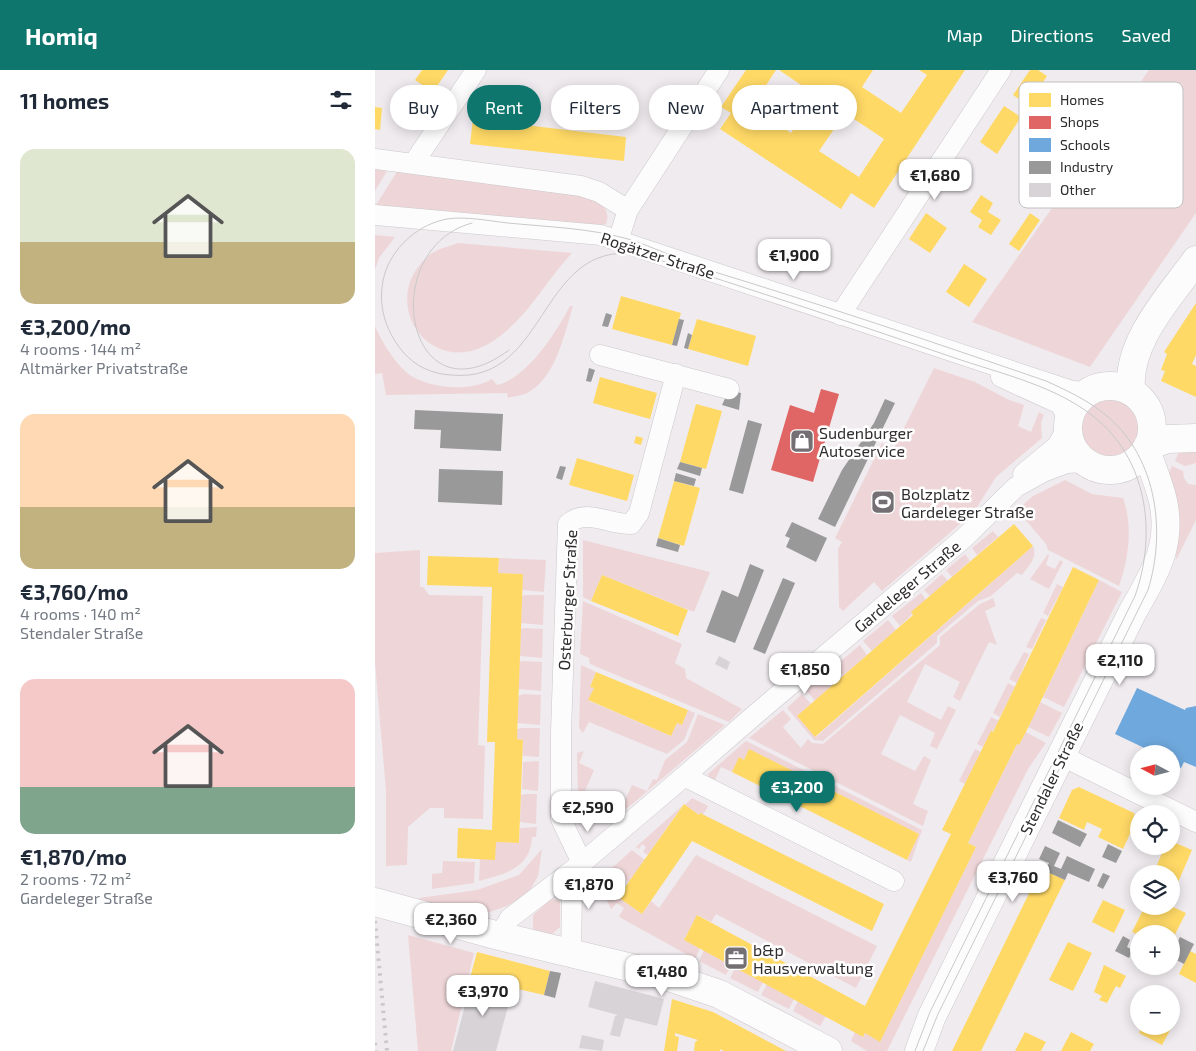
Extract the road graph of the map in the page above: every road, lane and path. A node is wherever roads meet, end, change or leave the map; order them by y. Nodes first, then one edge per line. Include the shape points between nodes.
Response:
1 (477, 70) edge
2 (719, 70) edge
3 (1001, 70) edge
4 (375, 159) edge
5 (413, 164) junction
6 (628, 210) junction
7 (375, 215) edge
8 (618, 240) junction
9 (1196, 260) edge
10 (840, 315) junction
11 (1156, 317) junction
12 (600, 354) dead end
13 (960, 354) junction
14 (676, 374) junction
15 (729, 389) dead end
16 (1095, 390) junction
17 (1131, 392) junction
18 (1149, 413) junction
19 (1069, 423) junction
20 (1196, 426) edge
21 (1196, 438) edge
22 (1147, 447) junction
23 (1085, 462) junction
24 (1118, 469) junction
25 (1001, 500) junction
26 (1133, 614) junction
27 (1062, 756) junction
28 (684, 776) junction
29 (1196, 822) edge
30 (583, 863) junction
31 (894, 880) dead end
32 (375, 902) edge
33 (499, 936) junction
34 (571, 953) junction
35 (827, 1051) edge
36 (919, 1051) edge

1 - 5 street
2 - 6 street
3 - 10 street
4 - 5 street, Rogätzer Straße
5 - 6 street, Rogätzer Straße via 581,186 599,192
6 - 8 street
7 - 8 street, Rogätzer Straße via 601,235
8 - 10 street, Rogätzer Straße
9 - 11 street
10 - 13 street, Rogätzer Straße
11 - 16 street via 1132,336
11 - 17 street via 1130,370
12 - 14 street
13 - 16 street, Rogätzer Straße via 1069,390
13 - 19 street, Rogätzer Straße via 1017,386 1060,404
14 - 15 street
14 - 30 street, Osterburger Straße via 639,513 631,524 588,516 576,517 568,524 561,818
16 - 17 street via 1118,387
16 - 19 street via 1076,403
17 - 18 street
18 - 20 street
18 - 22 street via 1151,432
19 - 23 street via 1072,446
19 - 25 street, Gardeleger Straße via 1057,446 1014,481
21 - 22 street via 1168,438
22 - 24 street via 1137,460
22 - 26 street, Stendaler Straße via 1164,506 1164,539 1159,566
23 - 24 street via 1101,469
23 - 25 street, Gardeleger Straße via 1043,472
24 - 26 street, Stendaler Straße via 1129,473 1141,491 1147,523 1145,562
25 - 28 street, Gardeleger Straße via 964,538
26 - 27 street, Stendaler Straße
27 - 29 street
27 - 36 street, Stendaler Straße via 932,1016
28 - 30 street, Gardeleger Straße
28 - 31 street
30 - 33 street, Gardeleger Straße via 509,918
30 - 34 street, Gardeleger Straße via 572,893
32 - 33 street
33 - 34 street
34 - 35 street via 666,976 719,994

